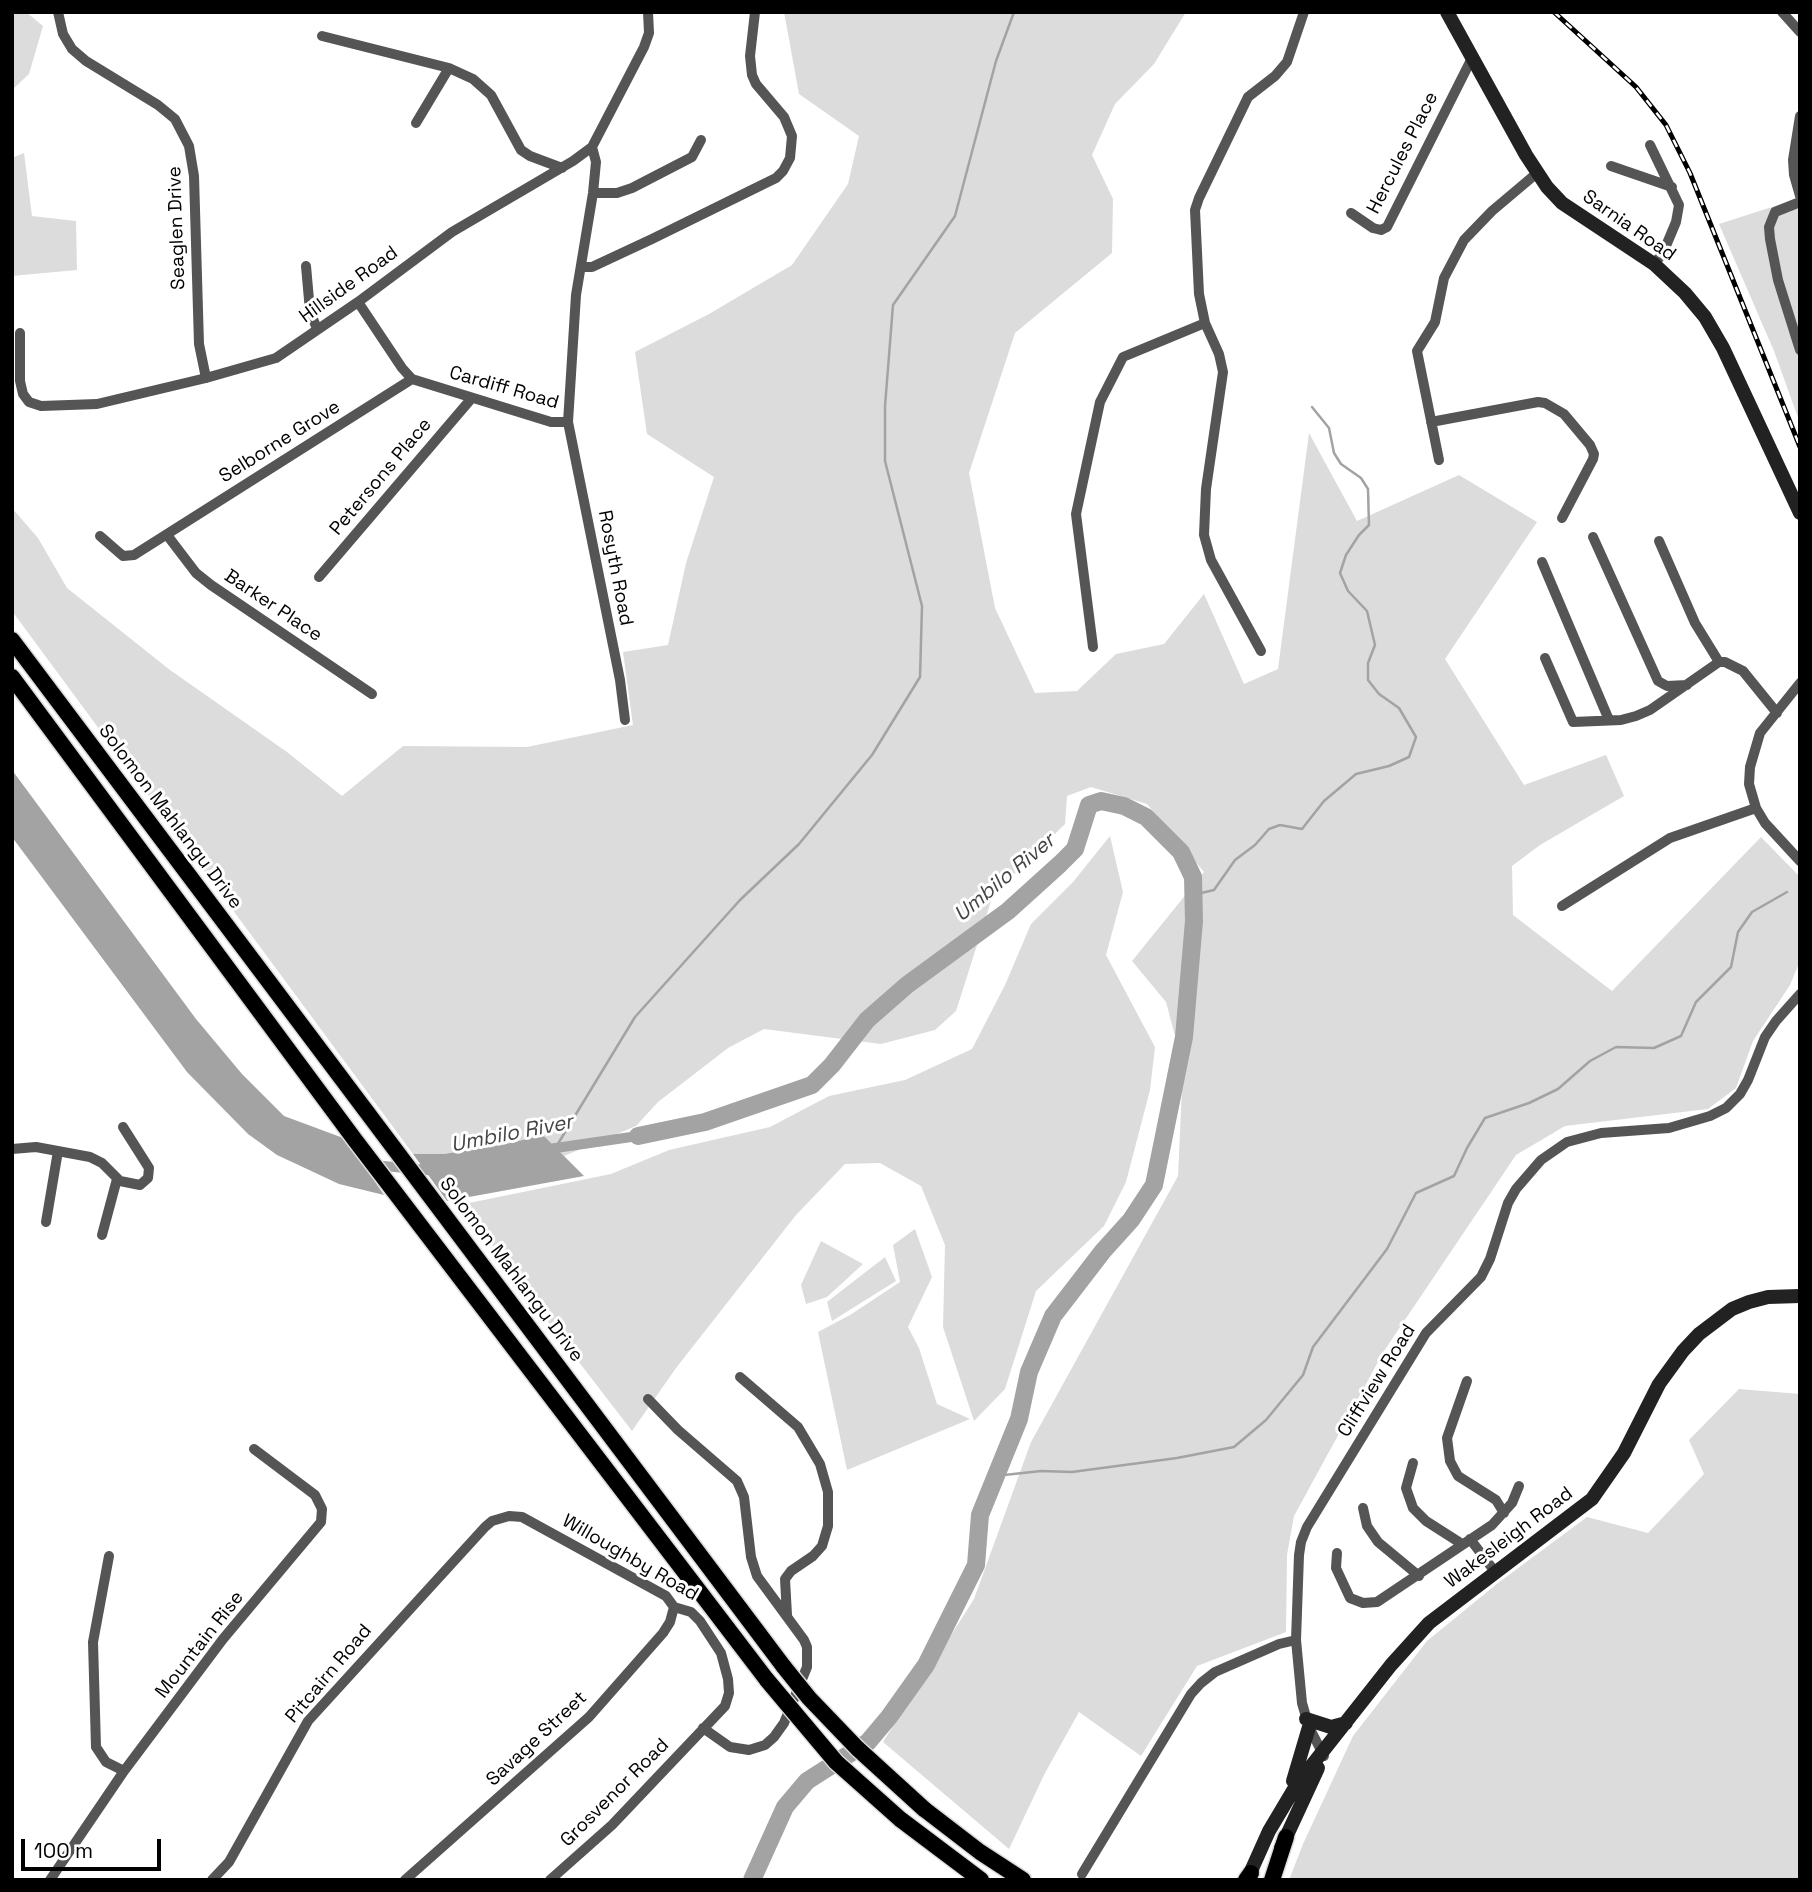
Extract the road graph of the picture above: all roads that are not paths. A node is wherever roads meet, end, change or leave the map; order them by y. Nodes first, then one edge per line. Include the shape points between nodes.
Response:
1 (58, 12) edge
2 (648, 12) edge
3 (755, 12) edge
4 (1304, 12) edge
5 (1447, 12) edge
6 (1782, 12) edge
7 (1800, 32) edge
8 (322, 36) dead end
9 (1472, 58) junction
10 (449, 68) junction
11 (1800, 116) edge
12 (416, 123) dead end
13 (701, 140) dead end
14 (1650, 145) dead end
15 (592, 147) junction
16 (1611, 166) dead end
17 (562, 168) junction
18 (1537, 173) junction
19 (1672, 187) junction
20 (593, 193) junction
21 (1800, 196) edge
22 (1800, 202) edge
23 (1351, 213) dead end
24 (1654, 264) junction
25 (306, 266) dead end
26 (582, 267) junction
27 (358, 302) junction
28 (1205, 323) junction
29 (317, 330) junction
30 (20, 333) dead end
31 (1800, 351) edge
32 (206, 378) junction
33 (412, 379) junction
34 (471, 399) junction
35 (568, 422) junction
36 (1431, 422) junction
37 (1439, 460) dead end
38 (1800, 513) edge
39 (1562, 518) dead end
40 (167, 535) junction
41 (100, 536) dead end
42 (1593, 537) dead end
43 (1659, 541) dead end
44 (1542, 562) dead end
45 (319, 577) dead end
46 (12, 640) edge
47 (1094, 647) dead end
48 (1261, 651) dead end
49 (1545, 658) dead end
50 (1719, 662) junction
51 (12, 677) edge
52 (1800, 683) edge
53 (1687, 685) junction
54 (372, 694) dead end
55 (1777, 713) junction
56 (625, 720) dead end
57 (1609, 720) junction
58 (1756, 808) junction
59 (1800, 861) edge
60 (1562, 906) dead end
61 (1800, 995) edge
62 (123, 1127) dead end
63 (12, 1150) edge
64 (58, 1151) junction
65 (117, 1179) junction
66 (46, 1222) dead end
67 (102, 1235) dead end
68 (1800, 1296) edge
69 (740, 1377) dead end
70 (1467, 1381) dead end
71 (648, 1399) dead end
72 (254, 1449) dead end
73 (1413, 1463) dead end
74 (1520, 1486) dead end
75 (1363, 1508) dead end
76 (1504, 1513) junction
77 (504, 1517) joint
78 (1466, 1541) junction
79 (1337, 1553) dead end
80 (108, 1556) dead end
81 (1496, 1573) junction
82 (1419, 1576) junction
83 (674, 1607) junction
84 (787, 1615) junction
85 (1296, 1640) junction
86 (1307, 1723) junction
87 (1346, 1723) junction
88 (703, 1728) junction
89 (1325, 1751) junction
90 (124, 1771) junction
91 (1284, 1805) junction
92 (1286, 1837) junction
93 (1082, 1874) dead end
94 (1252, 1878) edge
95 (50, 1880) edge
96 (212, 1880) edge
97 (405, 1880) edge
98 (550, 1880) edge
99 (981, 1880) edge
100 (1023, 1880) edge
101 (1272, 1880) edge

1 - 32 street, Seaglen Drive via 63,34 78,56 158,105 175,119 189,146 199,344
2 - 15 street, Hillside Road via 649,33
3 - 26 street via 752,75 784,117 792,136 790,158 783,171 652,239 592,267
4 - 28 street via 1287,62 1248,97 1195,210
5 - 9 main road, Sarnia Road
6 - 7 street
8 - 10 street
9 - 18 main road, Sarnia Road
9 - 23 street, Hercules Place via 1387,227 1373,229
10 - 12 street
10 - 17 street via 491,95 521,150
11 - 21 street via 1794,160
13 - 20 street via 692,158 632,188 617,194
14 - 19 street
15 - 17 street, Hillside Road
15 - 20 street, Cardiff Road via 596,162
16 - 19 street
17 - 27 street, Hillside Road via 472,218
18 - 24 main road, Sarnia Road via 1562,203
18 - 36 street via 1477,225 1444,278 1435,322 1418,351
19 - 24 street via 1679,214
20 - 26 street, Cardiff Road
22 - 31 street via 1781,208 1771,218 1770,239
24 - 38 main road, Sarnia Road via 1710,325
25 - 29 street via 310,311
26 - 35 street, Cardiff Road
27 - 29 street, Hillside Road
27 - 33 street
28 - 47 street via 1123,357 1100,402 1076,514
28 - 48 street via 1223,372 1204,536 1211,560
29 - 32 street, Hillside Road via 264,363
30 - 32 street, Hillside Road via 23,394 41,406 97,404
33 - 34 street, Cardiff Road
33 - 40 street, Selborne Grove
34 - 35 street, Cardiff Road via 551,422
34 - 45 street, Petersons Place
35 - 56 street, Rosyth Road
36 - 37 street
36 - 39 street via 1538,402 1564,414 1594,454
40 - 41 street, Selborne Grove via 129,556 117,552
40 - 54 street, Barker Place via 211,585
42 - 53 street via 1658,681 1667,686
43 - 50 street via 1695,623
44 - 57 street
46 - 100 highway, Solomon Mahlangu Drive, bridge via 809,1698 924,1809
49 - 57 street via 1573,722
50 - 53 street
50 - 55 street via 1743,671
51 - 99 highway, bridge via 355,1140 767,1680 836,1762 900,1819
52 - 55 street
53 - 57 street via 1650,710
55 - 58 street via 1760,733 1750,767
58 - 59 street
58 - 60 street via 1670,838
61 - 85 street, Cliffview Road via 1765,1037 1748,1080 1726,1108 1669,1128 1585,1136 1553,1150 1527,1174 1508,1203 1482,1277 1426,1333 1307,1527 1299,1555
62 - 65 street via 149,1175 141,1185
63 - 64 street via 36,1147
64 - 65 street via 99,1161
64 - 66 street
65 - 67 street
68 - 81 main road, Wakesleigh Road via 1749,1302 1699,1334 1659,1384 1624,1453 1592,1499
69 - 84 street via 798,1427 820,1464 828,1492 828,1526 822,1546 785,1579
70 - 76 street via 1447,1438 1450,1461 1458,1476 1496,1500
71 - 84 street via 737,1481 744,1497 753,1565
72 - 90 street, Mountain Rise via 315,1495 322,1509 321,1522 223,1639
73 - 78 street via 1406,1488 1413,1507 1426,1521
74 - 76 street
75 - 82 street via 1367,1526 1378,1542
76 - 78 street
77 - 83 street, Willoughby Road via 522,1517 666,1596
77 - 96 street, Pitcairn Road via 485,1527 440,1574 309,1721 229,1863
78 - 81 street
78 - 82 street
79 - 82 street via 1336,1568 1347,1593 1363,1603 1383,1600
80 - 90 street via 93,1642 96,1747 106,1762
81 - 87 main road, Wakesleigh Road via 1429,1623
83 - 88 street, Willoughby Road via 696,1616 725,1666 726,1703
83 - 97 street, Savage Street via 663,1633 589,1717
84 - 88 street via 804,1640 808,1662 779,1731 765,1745 749,1750 730,1747
85 - 86 street, Cliffview Road
85 - 93 street via 1215,1672 1201,1683
86 - 87 main road via 1331,1727
86 - 89 street, Cliffview Road
86 - 91 main road via 1299,1766
87 - 89 main road, Wakesleigh Road
88 - 98 street, Grosvenor Road via 612,1825
89 - 91 main road, Wakesleigh Road
89 - 92 main road, Wakesleigh Road
90 - 95 street, Mountain Rise
91 - 94 main road, Wakesleigh Road
92 - 94 main road, Wakesleigh Road
92 - 101 highway

